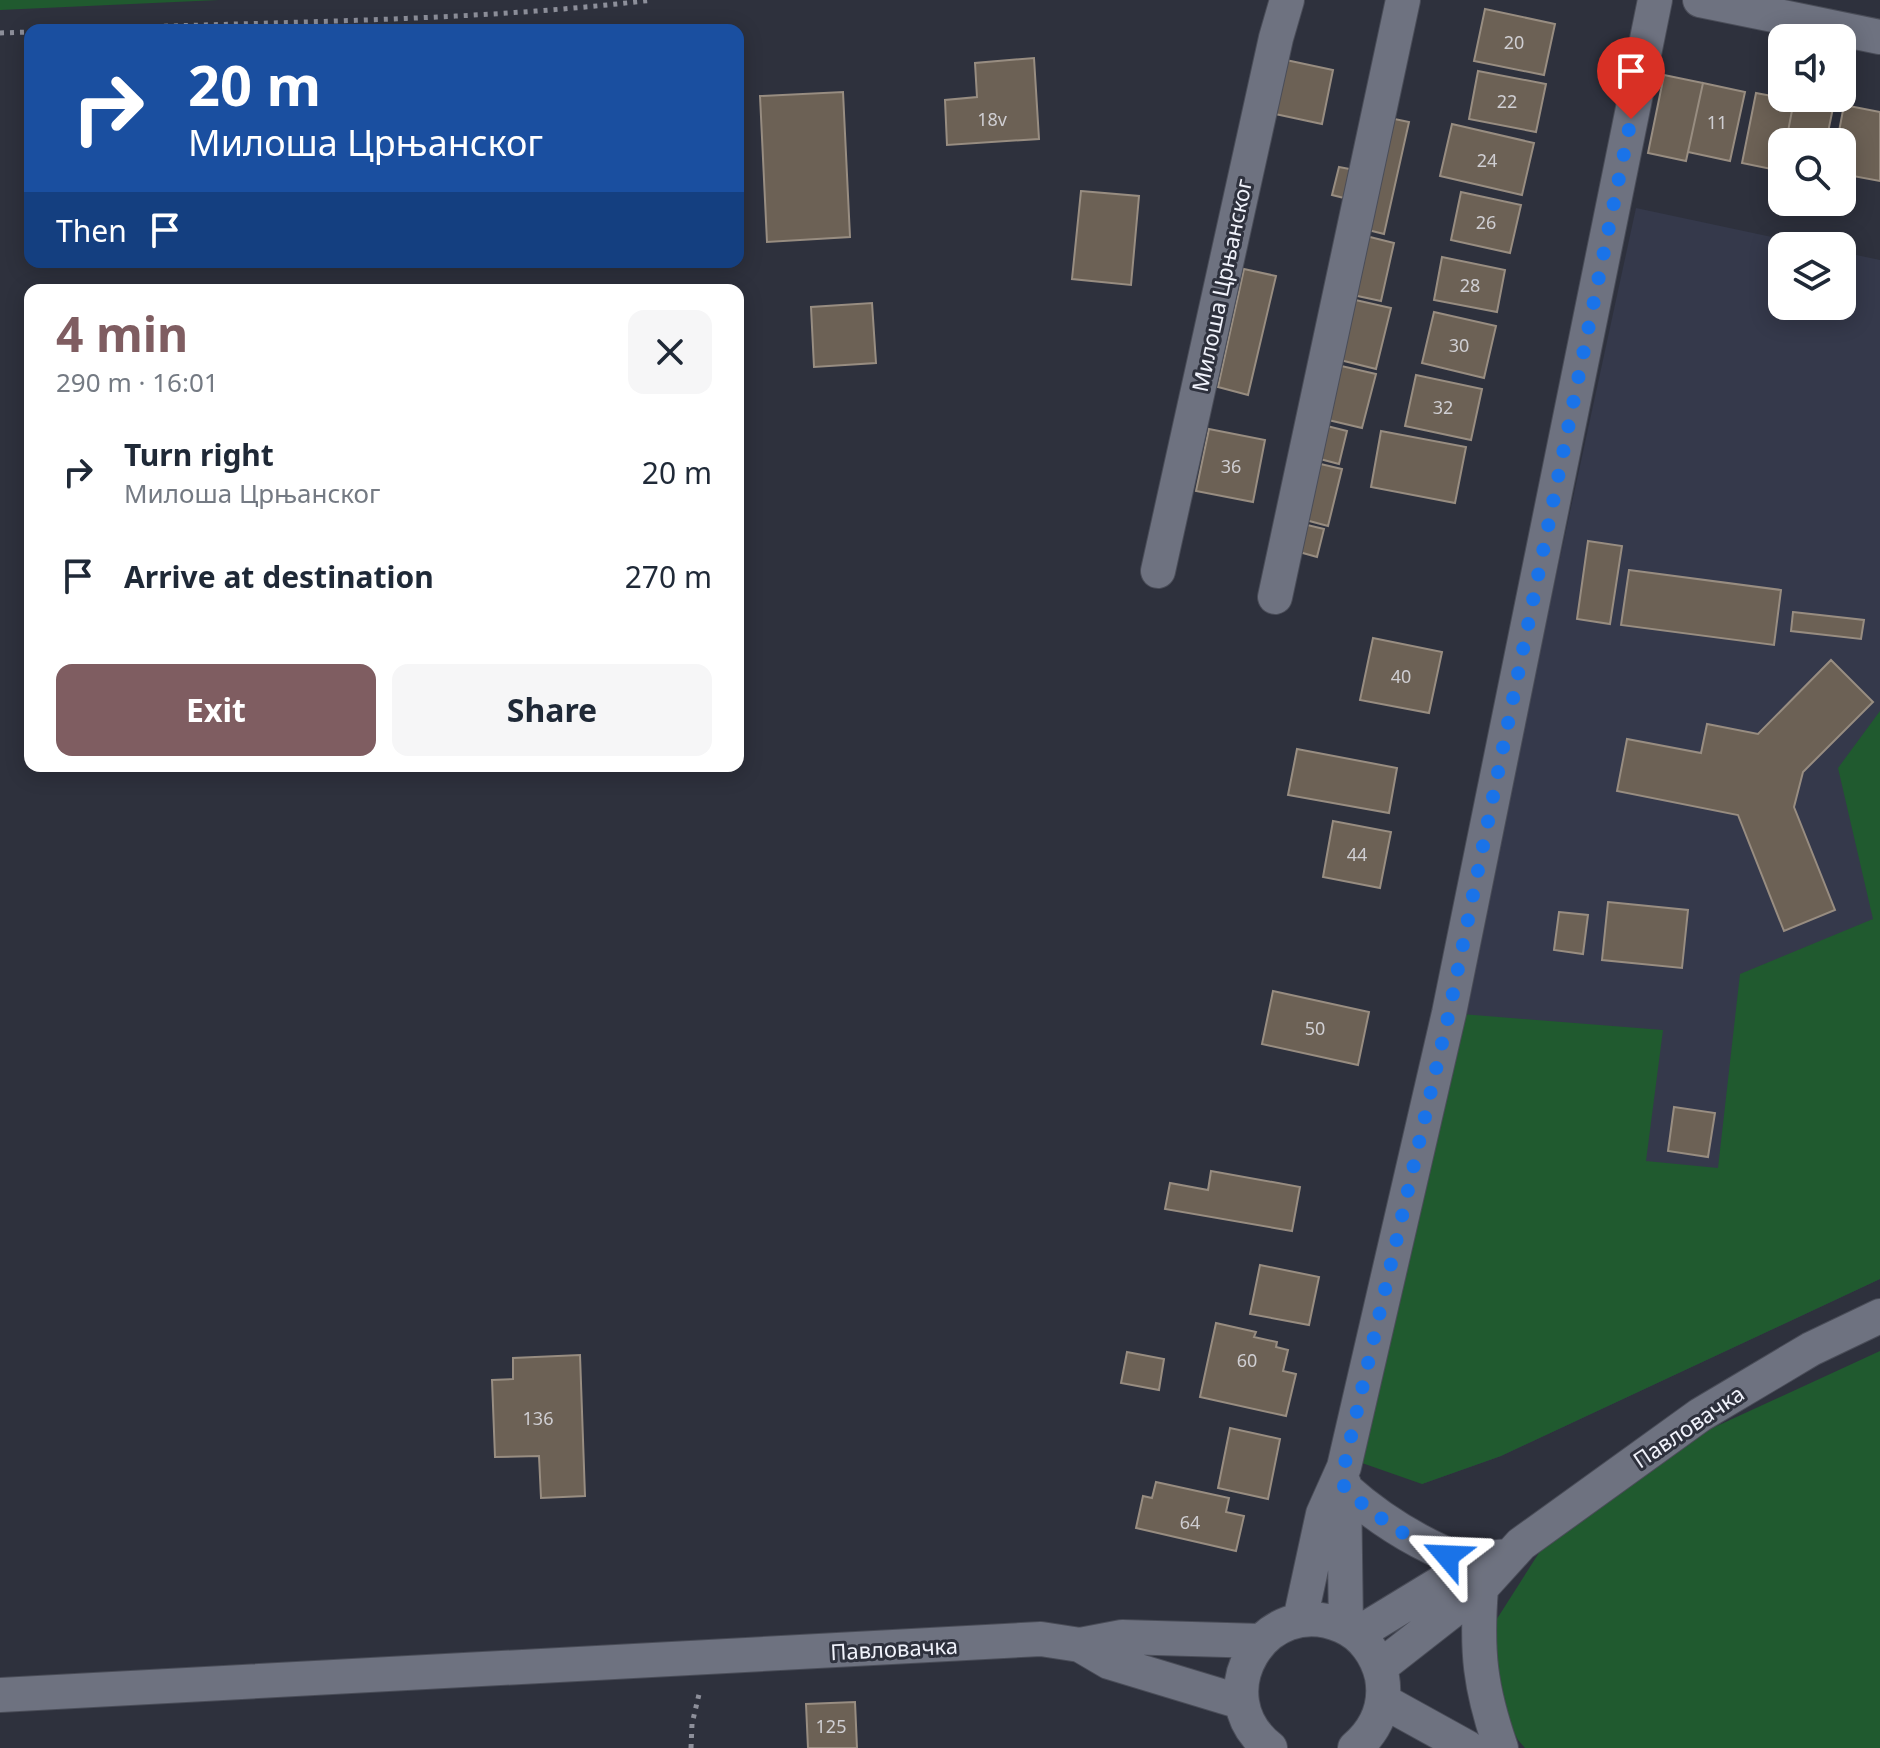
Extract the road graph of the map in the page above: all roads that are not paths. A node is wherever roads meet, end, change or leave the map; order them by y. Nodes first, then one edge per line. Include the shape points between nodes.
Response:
1 (1287, 0) edge
2 (1403, 0) edge
3 (1655, 0) edge
4 (1700, 0) edge
5 (1880, 37) edge
6 (1158, 571) dead end
7 (1275, 597) dead end
8 (1880, 1316) edge
9 (1344, 1477) junction
10 (1476, 1576) junction
11 (1300, 1620) junction
12 (1351, 1631) junction
13 (1261, 1641) junction
14 (1080, 1645) junction
15 (1381, 1684) junction
16 (0, 1695) edge
17 (1241, 1702) junction
18 (1270, 1748) edge
19 (1356, 1748) edge
20 (1468, 1748) edge
21 (1501, 1748) edge

1 - 6 street, Милоша Црњанског
2 - 7 street
3 - 9 street via 1449,1013
4 - 5 street
8 - 10 street, Павловачка via 1811,1349 1700,1415
9 - 10 street via 1399,1531
9 - 11 street via 1323,1514
9 - 12 street
10 - 12 street, Павловачка
10 - 15 street, Павловачка
10 - 21 street via 1480,1677
11 - 12 street via 1331,1622
11 - 13 street
12 - 15 street via 1372,1652
13 - 14 street, Павловачка via 1122,1637
13 - 17 street via 1244,1669
14 - 16 street, Павловачка via 1041,1639
14 - 17 street, Павловачка via 1109,1662
15 - 19 street, Павловачка via 1374,1727
15 - 20 street
17 - 18 street via 1248,1722

